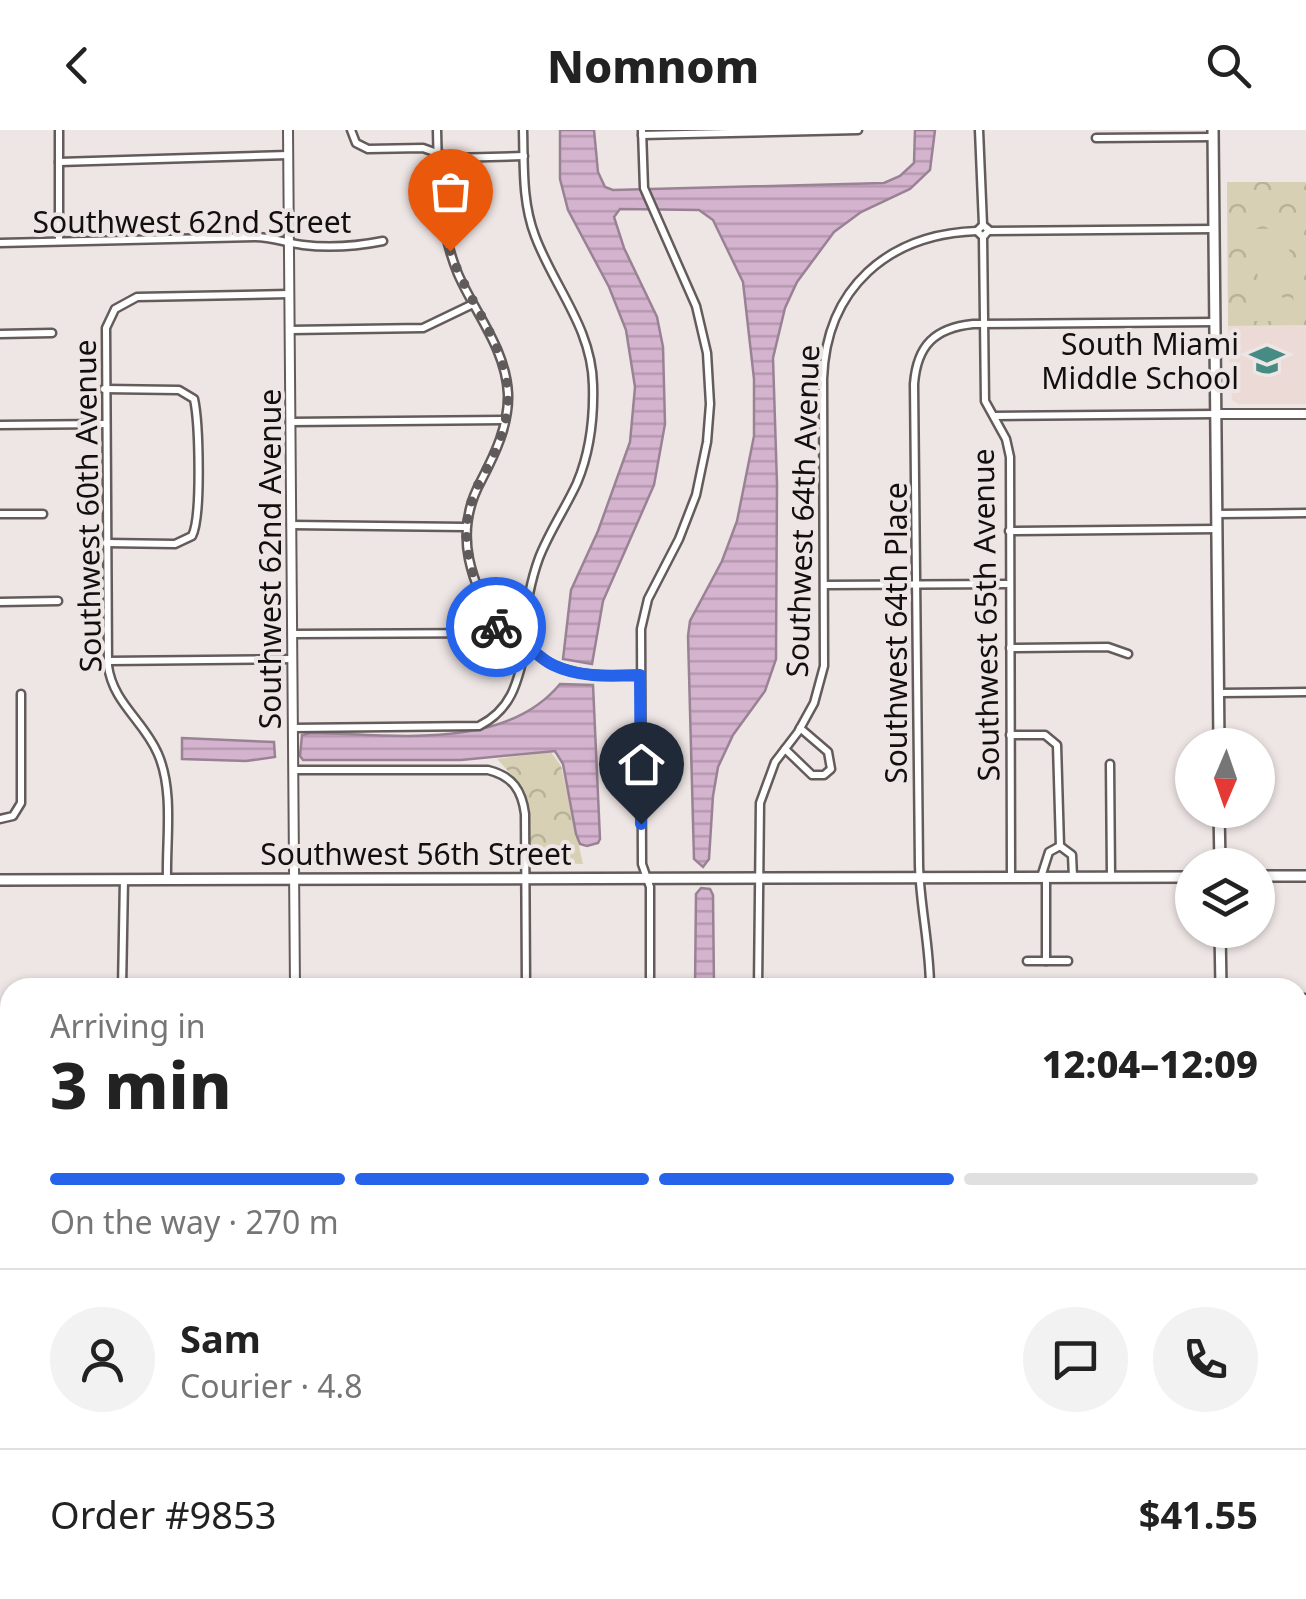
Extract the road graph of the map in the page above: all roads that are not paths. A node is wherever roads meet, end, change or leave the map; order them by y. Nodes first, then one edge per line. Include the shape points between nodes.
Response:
1 (59, 130) edge
2 (288, 130) edge
3 (351, 130) edge
4 (437, 130) edge
5 (524, 130) edge
6 (858, 130) edge
7 (979, 130) edge
8 (642, 132) edge
9 (1213, 134) edge
10 (1096, 138) dead end
11 (438, 154) junction
12 (288, 155) junction
13 (524, 156) junction
14 (59, 162) junction
15 (1214, 229) junction
16 (983, 231) junction
17 (59, 240) junction
18 (383, 241) dead end
19 (289, 242) junction
20 (0, 244) edge
21 (290, 294) junction
22 (473, 303) junction
23 (1215, 322) junction
24 (984, 323) junction
25 (290, 330) junction
26 (0, 334) edge
27 (52, 334) dead end
28 (104, 389) junction
29 (1216, 414) junction
30 (1306, 414) edge
31 (992, 416) junction
32 (505, 420) junction
33 (290, 422) junction
34 (0, 424) edge
35 (104, 424) junction
36 (1306, 513) edge
37 (0, 514) edge
38 (42, 514) dead end
39 (1217, 514) junction
40 (291, 525) junction
41 (466, 527) junction
42 (1009, 530) junction
43 (1217, 530) junction
44 (106, 542) junction
45 (1009, 584) junction
46 (824, 585) junction
47 (918, 585) junction
48 (58, 601) dead end
49 (0, 602) edge
50 (499, 633) junction
51 (292, 634) junction
52 (524, 644) junction
53 (1010, 648) junction
54 (1128, 654) dead end
55 (292, 660) junction
56 (108, 661) junction
57 (640, 675) junction
58 (1306, 692) edge
59 (1219, 693) junction
60 (21, 694) dead end
61 (293, 728) junction
62 (800, 728) junction
63 (1219, 728) edge
64 (1010, 735) junction
65 (785, 749) junction
66 (1110, 764) dead end
67 (294, 770) junction
68 (0, 818) edge
69 (1060, 846) junction
70 (919, 876) junction
71 (1111, 876) junction
72 (1175, 876) edge
73 (1275, 876) edge
74 (1306, 876) edge
75 (525, 877) junction
76 (646, 877) junction
77 (758, 877) junction
78 (1011, 877) junction
79 (1044, 877) junction
80 (1073, 877) junction
81 (124, 878) junction
82 (167, 878) junction
83 (295, 878) junction
84 (0, 880) edge
85 (1220, 948) edge
86 (1028, 961) dead end
87 (1046, 961) junction
88 (1068, 962) dead end
89 (122, 978) edge
90 (295, 978) edge
91 (526, 978) edge
92 (650, 978) edge
93 (758, 978) edge
94 (930, 978) edge
95 (1220, 978) edge

1 - 14 street
2 - 12 street, Southwest 62nd Avenue
3 - 11 street via 358,145 372,149
4 - 11 street
5 - 13 street
6 - 8 street
7 - 16 street, Southwest 65th Avenue
8 - 57 street via 644,188 698,312 710,414 693,503 644,612
9 - 10 street
9 - 15 main road
11 - 13 street
11 - 22 street via 447,241
12 - 14 street
12 - 19 street, Southwest 62nd Avenue
13 - 52 street via 530,221 583,334 593,410 580,473 534,572
14 - 17 street
15 - 16 street, Southwest 64th Avenue
15 - 23 main road
16 - 24 street, Southwest 65th Avenue
16 - 46 street, Southwest 64th Avenue via 933,236 886,255 837,313 823,369
17 - 19 street, Southwest 62nd Street
17 - 20 street, Southwest 62nd Street
18 - 19 street, Southwest 62nd Street
19 - 21 street, Southwest 62nd Avenue
21 - 25 street, Southwest 62nd Avenue
21 - 28 street, Southwest 60th Avenue via 142,296 123,303 106,328
22 - 25 street via 423,328
22 - 32 street via 502,365
23 - 24 street, Southwest 64th Place
23 - 29 main road
24 - 31 street, Southwest 65th Avenue via 985,395
24 - 47 street, Southwest 64th Place via 940,332 926,342 917,362
25 - 33 street, Southwest 62nd Avenue
26 - 27 street
28 - 35 street, Southwest 60th Avenue
28 - 44 street via 174,389 192,397 197,418 198,518 190,539
29 - 30 street
29 - 31 street
29 - 39 main road
31 - 42 street, Southwest 65th Avenue via 1009,450
32 - 33 street
32 - 41 street
33 - 40 street, Southwest 62nd Avenue
34 - 35 street
35 - 44 street, Southwest 60th Avenue
36 - 39 street
37 - 38 street
39 - 43 main road
40 - 41 street
40 - 51 street, Southwest 62nd Avenue
41 - 50 street via 472,577
42 - 43 street
42 - 45 street, Southwest 65th Avenue
43 - 59 main road
44 - 56 street, Southwest 60th Avenue
45 - 47 street
45 - 53 street, Southwest 65th Avenue
46 - 47 street
46 - 62 street, Southwest 64th Avenue via 823,674
47 - 70 street, Southwest 64th Place
48 - 49 street
50 - 51 street
50 - 52 street
51 - 55 street, Southwest 62nd Avenue
52 - 57 street via 574,672
52 - 61 street via 513,694 479,726
53 - 54 street via 1108,647
53 - 64 street, Southwest 65th Avenue
55 - 56 street
55 - 61 street, Southwest 62nd Avenue
56 - 82 street, Southwest 60th Avenue via 117,694 162,766
57 - 76 street
58 - 59 street
59 - 63 main road
60 - 68 street via 21,800 16,813
61 - 67 street, Southwest 62nd Avenue
62 - 65 street, Southwest 64th Avenue
62 - 65 street via 828,752 831,769 812,774
64 - 69 street via 1044,735 1057,745
64 - 78 street, Southwest 65th Avenue
65 - 77 street, Southwest 64th Avenue via 760,803
66 - 71 street
67 - 75 street via 501,774 512,780 525,810
67 - 83 street, Southwest 62nd Avenue
69 - 79 street via 1050,852
69 - 80 street via 1072,855
70 - 77 main road, Southwest 56th Street
70 - 78 main road, Southwest 56th Street
70 - 94 street, Southwest 64th Place
71 - 72 main road, Southwest 56th Street
71 - 80 main road, Southwest 56th Street
73 - 74 main road
75 - 76 main road, Southwest 56th Street
75 - 83 main road, Southwest 56th Street
75 - 91 street
76 - 77 main road, Southwest 56th Street
76 - 92 street
77 - 93 street, Southwest 64th Avenue
78 - 79 main road, Southwest 56th Street
79 - 80 main road, Southwest 56th Street
79 - 87 street
81 - 82 main road, Southwest 56th Street
81 - 84 main road, Southwest 56th Street
81 - 89 street
82 - 83 main road, Southwest 56th Street
83 - 90 street, Southwest 62nd Avenue
85 - 95 main road
86 - 87 street
87 - 88 street

